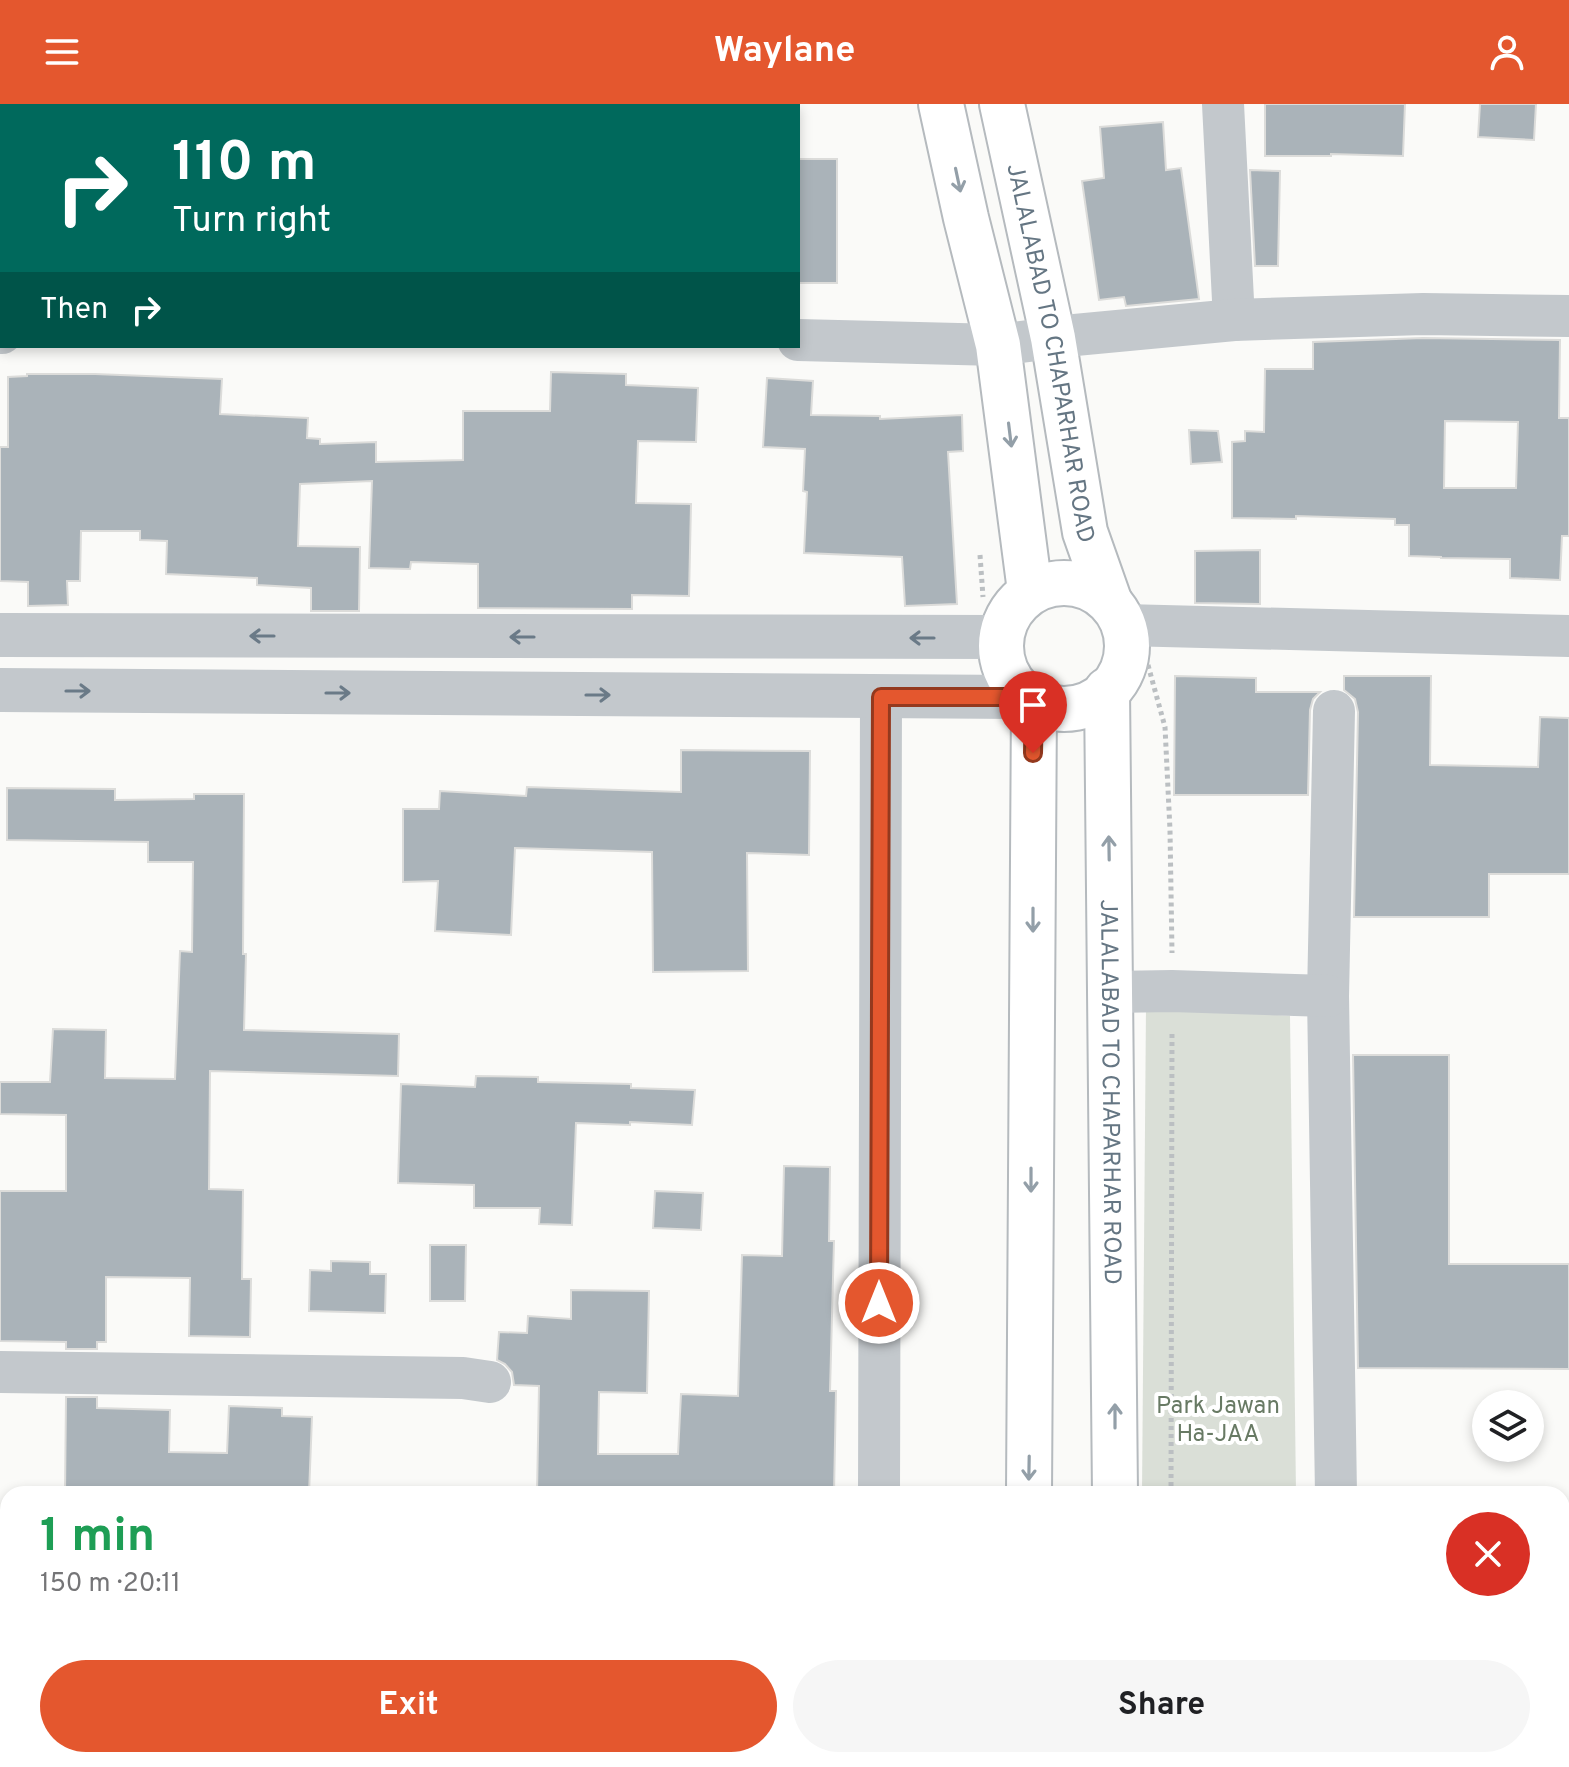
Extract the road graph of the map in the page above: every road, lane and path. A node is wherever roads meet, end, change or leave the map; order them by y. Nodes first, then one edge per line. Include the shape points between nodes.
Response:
1 (941, 104) edge
2 (1002, 104) edge
3 (1223, 104) edge
4 (1569, 316) edge
5 (1234, 320) junction
6 (1053, 338) junction
7 (800, 340) edge
8 (998, 345) junction
9 (1030, 591) junction
10 (1117, 613) junction
11 (0, 635) edge
12 (1569, 636) edge
13 (1000, 637) junction
14 (0, 690) edge
15 (1107, 690) junction
16 (881, 697) junction
17 (1029, 700) junction
18 (1334, 711) dead end
19 (1111, 992) junction
20 (1328, 996) junction
21 (0, 1372) edge
22 (490, 1382) dead end
23 (879, 1486) edge
24 (1029, 1486) edge
25 (1115, 1486) edge
26 (1336, 1486) edge

1 -> 8 main road
2 - 6 main road, JALALABAD TO CHAPARHAR ROAD
3 - 5 street
4 - 5 street
5 - 6 street
6 - 8 street
6 - 10 main road, JALALABAD TO CHAPARHAR ROAD via 1085,532
7 - 8 street
8 -> 9 main road
9 - 10 main road via 1057,582 1085,585
9 - 13 main road via 1010,611
10 - 12 street
10 - 15 main road via 1128,654 1118,680
13 -> 11 street
13 - 17 main road via 1003,666
14 -> 16 street
15 - 17 main road via 1097,700 1070,709
19 -> 15 main road, JALALABAD TO CHAPARHAR ROAD
16 - 17 street
16 - 23 street
17 -> 24 main road
18 - 20 street
19 - 20 street
25 -> 19 main road, JALALABAD TO CHAPARHAR ROAD
20 - 26 street
21 - 22 street

